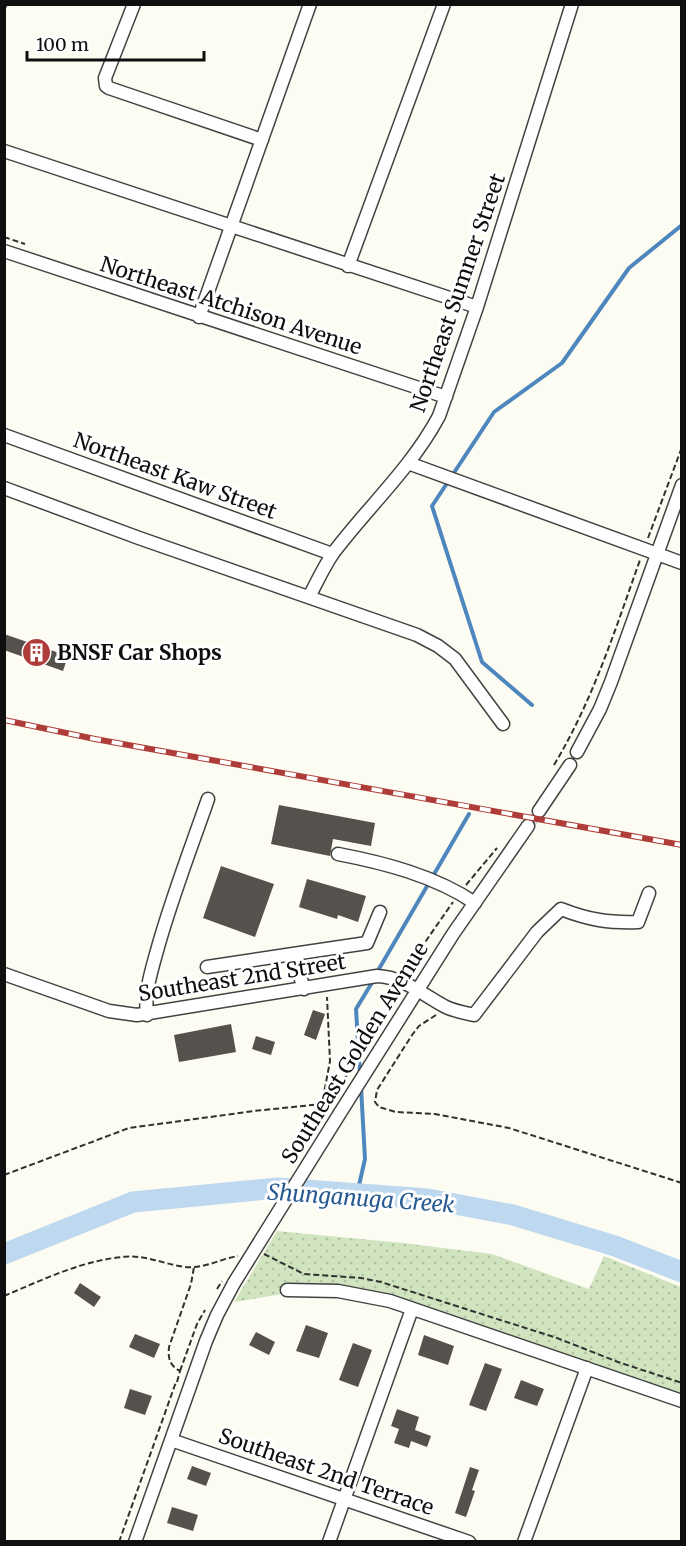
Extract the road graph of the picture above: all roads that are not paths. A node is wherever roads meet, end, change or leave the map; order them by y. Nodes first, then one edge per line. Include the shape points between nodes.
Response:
1 (134, 4) edge
2 (310, 4) edge
3 (444, 4) edge
4 (572, 4) edge
5 (262, 140) junction
6 (4, 151) edge
7 (232, 225) junction
8 (4, 251) edge
9 (348, 266) junction
10 (477, 308) junction
11 (199, 317) junction
12 (446, 397) junction
13 (4, 435) edge
14 (408, 463) junction
15 (681, 485) edge
16 (4, 488) edge
17 (332, 554) junction
18 (657, 554) junction
19 (681, 563) edge
20 (309, 597) junction
21 (503, 724) dead end
22 (577, 752) dead end
23 (570, 765) dead end
24 (208, 799) dead end
25 (539, 811) tunnel mouth
26 (528, 826) tunnel mouth
27 (338, 854) dead end
28 (649, 893) dead end
29 (475, 903) junction
30 (380, 912) dead end
31 (293, 954) junction
32 (207, 967) dead end
33 (4, 974) edge
34 (304, 989) junction
35 (418, 990) junction
36 (147, 1015) junction
37 (287, 1290) dead end
38 (412, 1309) junction
39 (587, 1368) junction
40 (681, 1401) edge
41 (171, 1440) junction
42 (344, 1500) junction
43 (135, 1542) edge
44 (329, 1542) edge
45 (469, 1542) edge
46 (524, 1542) edge

1 - 5 street via 105,78 106,86
2 - 5 street
3 - 9 street
4 - 10 street, Northeast Sumner Street
5 - 7 street
6 - 7 street
7 - 9 street
7 - 11 street
8 - 11 street, Northeast Atchison Avenue
9 - 10 street
10 - 12 street, Northeast Sumner Street
11 - 12 street, Northeast Atchison Avenue
12 - 14 street, Northeast Sumner Street via 432,429
13 - 17 street, Northeast Kaw Street
14 - 17 street, Northeast Sumner Street
14 - 18 street
15 - 18 street
16 - 20 street
17 - 20 street, Northeast Sumner Street
18 - 19 street
18 - 22 street via 611,682
20 - 21 street via 417,634 438,646 455,659
23 - 25 street
24 - 36 street via 150,976
26 - 29 street, Southeast Golden Avenue
27 - 29 street via 428,879
28 - 35 street, Southeast 2nd Street via 638,922 584,918 561,909 537,932 474,1015 444,1006
29 - 35 street, Southeast Golden Avenue
30 - 31 street via 367,943
31 - 32 street
31 - 34 street
33 - 36 street, Southeast 2nd Street via 109,1011
34 - 35 street, Southeast 2nd Street via 376,976 398,980
34 - 36 street, Southeast 2nd Street
35 - 41 street, Southeast Golden Avenue, bridge via 234,1283 217,1315
37 - 38 street via 367,1295
38 - 39 street
38 - 42 street
39 - 40 street
39 - 46 street
41 - 42 street, Southeast 2nd Terrace
41 - 43 street, Southeast Golden Avenue
42 - 44 street
42 - 45 street, Southeast 2nd Terrace

